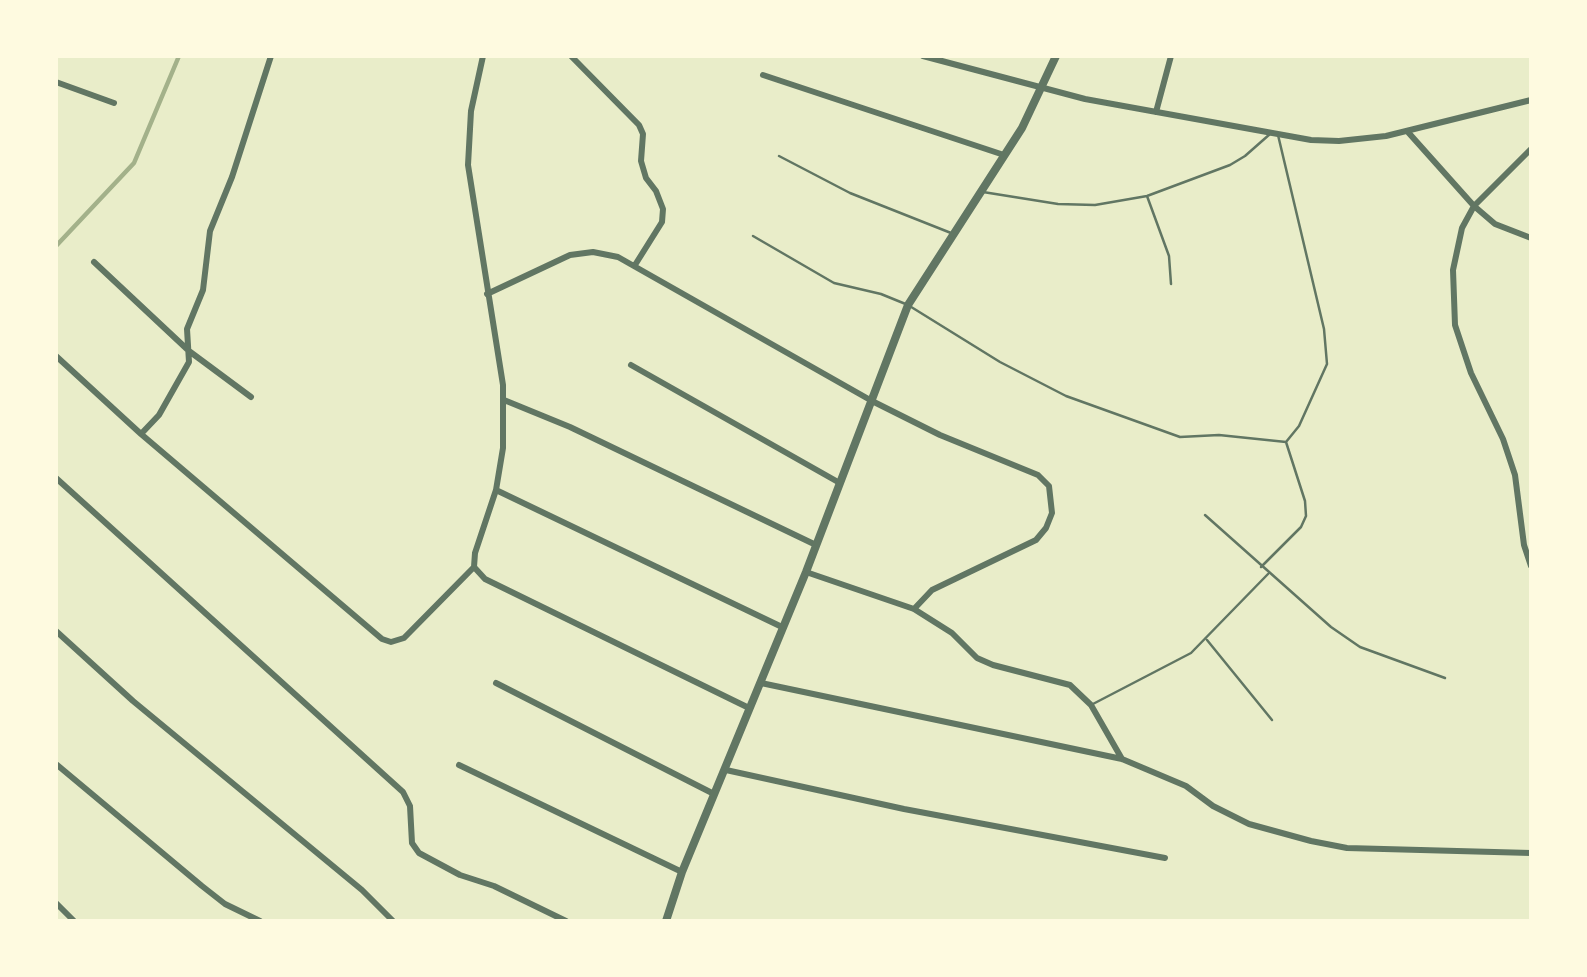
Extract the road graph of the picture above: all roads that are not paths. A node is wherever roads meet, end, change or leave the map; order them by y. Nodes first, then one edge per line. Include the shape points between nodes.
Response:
1 (271, 56) edge
2 (483, 56) edge
3 (571, 56) edge
4 (923, 56) edge
5 (1056, 56) edge
6 (1171, 56) edge
7 (763, 75) dead end
8 (56, 82) edge
9 (1042, 88) junction
10 (1531, 100) edge
11 (114, 103) dead end
12 (1156, 112) junction
13 (1407, 131) junction
14 (1270, 134) junction
15 (1278, 135) junction
16 (1531, 149) edge
17 (1004, 155) junction
18 (779, 156) dead end
19 (981, 192) junction
20 (1147, 196) junction
21 (1474, 206) junction
22 (952, 233) junction
23 (753, 236) dead end
24 (1531, 238) edge
25 (94, 262) dead end
26 (635, 265) junction
27 (1171, 284) dead end
28 (487, 294) junction
29 (908, 305) junction
30 (190, 351) junction
31 (56, 356) edge
32 (631, 365) dead end
33 (251, 397) dead end
34 (504, 400) junction
35 (872, 401) junction
36 (141, 434) junction
37 (1286, 442) junction
38 (56, 478) edge
39 (838, 482) junction
40 (496, 490) junction
41 (1206, 515) dead end
42 (816, 545) junction
43 (1531, 566) edge
44 (474, 567) junction
45 (1261, 567) junction
46 (806, 572) junction
47 (1268, 574) junction
48 (914, 609) junction
49 (782, 627) junction
50 (56, 631) edge
51 (1207, 639) junction
52 (1445, 678) dead end
53 (761, 682) junction
54 (496, 683) dead end
55 (1091, 705) junction
56 (748, 708) junction
57 (1272, 720) dead end
58 (1122, 760) junction
59 (56, 764) edge
60 (459, 765) dead end
61 (726, 770) junction
62 (714, 794) junction
63 (1531, 853) edge
64 (1165, 858) dead end
65 (682, 872) junction
66 (56, 903) edge
67 (74, 921) edge
68 (260, 921) edge
69 (393, 921) edge
70 (566, 921) edge
71 (666, 921) edge

1 - 30 street via 210,231 203,290 187,329
2 - 28 street via 471,111 468,165
3 - 26 street via 643,134 641,161 663,209 662,222
4 - 9 street
5 - 9 street
6 - 12 street
7 - 17 street
8 - 11 street
9 - 12 street
9 - 17 street
10 - 13 street
12 - 14 street
13 - 15 street via 1339,141
13 - 21 street
14 - 15 street
14 - 20 lane via 1230,165
15 - 37 lane via 1324,329 1327,364 1299,426
16 - 21 street
17 - 19 street
18 - 22 lane via 862,198
19 - 20 lane via 1095,205
19 - 22 street
20 - 27 lane via 1169,256
21 - 24 street via 1506,230
21 - 43 street via 1462,228 1453,270 1455,325 1515,475
22 - 29 street
23 - 29 lane via 834,283
25 - 30 street
26 - 28 street via 593,252 570,255
26 - 35 street
28 - 34 street
29 - 35 street
29 - 37 lane via 1011,368 1066,396 1132,420 1180,437 1219,435
30 - 33 street
30 - 36 street via 186,371 159,415
31 - 36 street
32 - 39 street
34 - 40 street
34 - 42 street
35 - 39 street
35 - 48 street via 1038,475 1049,486 1052,499 1046,528 1035,540 932,590
36 - 44 street via 382,639 404,638
37 - 45 lane via 1306,516 1301,527
38 - 70 street via 403,792 410,806 412,843 419,853
39 - 42 street
40 - 44 street
40 - 49 street
41 - 45 lane
42 - 46 street
44 - 56 street via 485,579
45 - 47 lane
46 - 48 street
46 - 49 street
47 - 51 lane
47 - 52 lane via 1360,647
48 - 55 street via 952,633 977,658 1070,685
49 - 53 street
50 - 69 street
51 - 55 lane via 1191,653
51 - 57 lane
53 - 56 street
53 - 58 street
54 - 62 street
55 - 58 street
56 - 61 street
58 - 63 street via 1186,786 1213,806 1276,833 1347,848
59 - 68 street via 225,904
60 - 65 street
61 - 62 street
61 - 64 street
62 - 65 street
65 - 71 street
66 - 67 street

